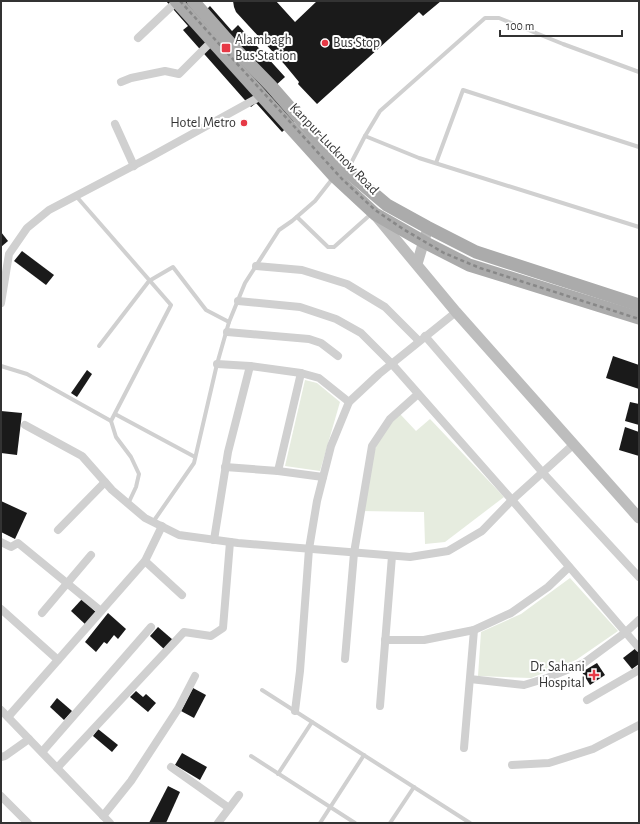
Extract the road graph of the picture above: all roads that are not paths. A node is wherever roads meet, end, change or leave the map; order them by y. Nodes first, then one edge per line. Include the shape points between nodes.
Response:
1 (176, 1) edge
2 (193, 1) edge
3 (138, 38) dead end
4 (212, 41) junction
5 (639, 72) edge
6 (121, 82) dead end
7 (261, 96) junction
8 (115, 124) dead end
9 (365, 136) junction
10 (639, 147) edge
11 (436, 163) junction
12 (134, 166) junction
13 (347, 171) junction
14 (334, 176) junction
15 (76, 196) junction
16 (374, 213) junction
17 (297, 217) junction
18 (427, 227) junction
19 (639, 227) edge
20 (424, 242) junction
21 (417, 264) junction
22 (256, 266) junction
23 (149, 281) junction
24 (238, 301) junction
25 (1, 303) edge
26 (639, 305) edge
27 (456, 312) junction
28 (639, 318) edge
29 (229, 322) junction
30 (227, 332) junction
31 (422, 339) junction
32 (99, 346) dead end
33 (338, 356) dead end
34 (217, 364) junction
35 (392, 364) junction
36 (1, 366) edge
37 (250, 366) junction
38 (301, 373) junction
39 (418, 394) junction
40 (350, 402) junction
41 (116, 414) junction
42 (111, 421) junction
43 (25, 425) dead end
44 (574, 444) junction
45 (195, 457) junction
46 (225, 467) junction
47 (278, 472) junction
48 (543, 473) junction
49 (323, 477) junction
50 (105, 482) junction
51 (512, 500) junction
52 (128, 504) junction
53 (639, 518) edge
54 (153, 522) junction
55 (162, 526) junction
56 (58, 530) dead end
57 (214, 540) junction
58 (1, 542) edge
59 (230, 542) junction
60 (310, 549) junction
61 (354, 553) junction
62 (90, 555) dead end
63 (392, 556) junction
64 (145, 562) junction
65 (569, 567) junction
66 (639, 577) edge
67 (66, 583) junction
68 (182, 595) dead end
69 (1, 609) edge
70 (42, 612) dead end
71 (101, 612) junction
72 (639, 620) edge
73 (151, 627) dead end
74 (474, 630) junction
75 (626, 632) junction
76 (385, 640) junction
77 (639, 648) edge
78 (345, 659) dead end
79 (58, 660) junction
80 (639, 670) edge
81 (195, 676) dead end
82 (470, 679) junction
83 (262, 690) dead end
84 (587, 700) dead end
85 (380, 706) dead end
86 (1, 710) edge
87 (295, 711) junction
88 (8, 717) junction
89 (312, 722) junction
90 (639, 725) edge
91 (29, 739) junction
92 (464, 748) dead end
93 (42, 752) junction
94 (364, 755) junction
95 (251, 756) dead end
96 (1, 757) edge
97 (512, 766) dead end
98 (171, 767) dead end
99 (57, 768) junction
100 (278, 774) junction
101 (414, 787) junction
102 (240, 794) dead end
103 (1, 796) edge
104 (330, 807) junction
105 (229, 808) junction
106 (103, 816) junction
107 (28, 823) edge
108 (110, 823) edge
109 (218, 823) edge
110 (320, 823) edge
111 (355, 823) edge
112 (390, 823) edge
113 (470, 823) edge

1 - 3 street
1 - 4 main road, Kanpur-Lucknow Road
2 - 13 main road, Kanpur-Lucknow Road
4 - 6 street via 178,74 165,71
4 - 7 main road, Kanpur-Lucknow Road
5 - 9 lane via 499,18 485,18 380,111
7 - 12 street
7 - 14 main road, Kanpur-Lucknow Road
8 - 12 street
9 - 11 lane
9 - 13 lane
10 - 11 lane via 463,90
11 - 19 lane
12 - 15 street
13 - 18 main road, Kanpur-Lucknow Road via 386,205
14 - 16 main road, Kanpur-Lucknow Road
14 - 17 lane via 315,201
15 - 23 lane
15 - 25 street via 49,210 27,228 9,254
16 - 17 lane via 334,247 328,247
16 - 20 main road, Kanpur-Lucknow Road
16 - 21 main road
17 - 22 lane via 279,230
18 - 20 main road
18 - 26 main road, Kanpur-Lucknow Road via 476,252
20 - 21 main road
20 - 28 main road, Kanpur-Lucknow Road via 469,265
21 - 27 main road
22 - 24 lane
22 - 31 street via 302,270 347,284 386,307
23 - 29 lane via 173,267 206,310
23 - 32 lane
23 - 41 lane via 171,305
24 - 29 lane
24 - 35 street via 300,307 336,320 361,333
27 - 31 street
27 - 44 main road
29 - 30 lane
30 - 33 street via 309,339 321,343
30 - 34 lane
31 - 35 street
31 - 48 street
34 - 37 street
34 - 45 lane
35 - 39 street
35 - 40 street
36 - 42 lane via 27,374
37 - 38 street
37 - 46 street
38 - 40 street via 319,378
38 - 47 street
39 - 51 street
39 - 61 street via 390,419 372,446
40 - 49 street via 331,446
41 - 42 lane
41 - 45 lane
42 - 52 lane via 116,437 131,457 139,474 136,488
43 - 50 street via 82,456
44 - 48 street
44 - 53 main road
45 - 54 lane via 194,463
46 - 47 street
46 - 57 street
47 - 49 street
48 - 51 street
48 - 66 street
49 - 60 street
50 - 52 street
50 - 56 street
51 - 63 street via 482,531 448,551 410,557
51 - 65 street
52 - 54 street
54 - 55 street
55 - 57 street via 179,535
55 - 64 street
57 - 59 street
58 - 67 street via 11,547 18,543
59 - 60 street
59 - 99 street via 223,628 211,636 184,632
60 - 61 street
60 - 87 street
61 - 63 street
61 - 78 street
62 - 67 street
63 - 76 street
64 - 68 street
64 - 71 street
65 - 74 street via 511,613
65 - 75 street
67 - 70 street
67 - 71 street
69 - 79 street
71 - 79 street
72 - 75 street
73 - 93 street
74 - 76 street via 424,640
74 - 82 street
75 - 77 street
75 - 82 street via 584,663 524,685
76 - 85 street
79 - 88 street
80 - 84 street
81 - 106 street via 178,709 131,781
82 - 92 street
83 - 87 lane
86 - 88 street
87 - 89 lane
88 - 91 street
89 - 94 lane
89 - 100 lane
90 - 97 street via 593,749 548,763
91 - 93 street
91 - 96 street
93 - 99 street
94 - 101 lane
94 - 104 lane
95 - 100 lane
98 - 105 street
99 - 106 street
100 - 104 lane
101 - 112 lane
101 - 113 lane
102 - 105 street
103 - 107 street
104 - 110 lane
104 - 111 lane
105 - 109 street
106 - 108 street

